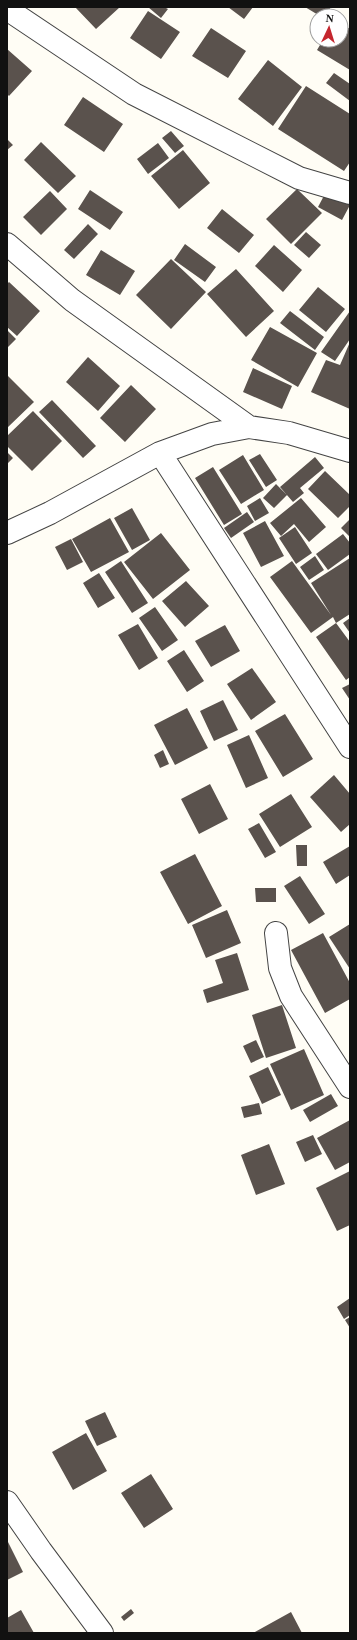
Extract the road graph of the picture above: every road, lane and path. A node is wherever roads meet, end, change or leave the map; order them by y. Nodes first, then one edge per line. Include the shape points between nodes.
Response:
1 (7, 9) edge
2 (350, 193) edge
3 (7, 244) edge
4 (249, 427) junction
5 (350, 451) edge
6 (160, 453) junction
7 (7, 533) edge
8 (350, 747) edge
9 (276, 933) dead end
10 (350, 1087) edge
11 (7, 1502) edge
12 (102, 1633) edge

1 - 2 street via 134,94 299,178
3 - 4 street via 72,300
4 - 5 street via 289,432
4 - 6 street via 212,434
6 - 7 street via 50,513
6 - 8 street
9 - 10 street via 280,968 291,996
11 - 12 street

